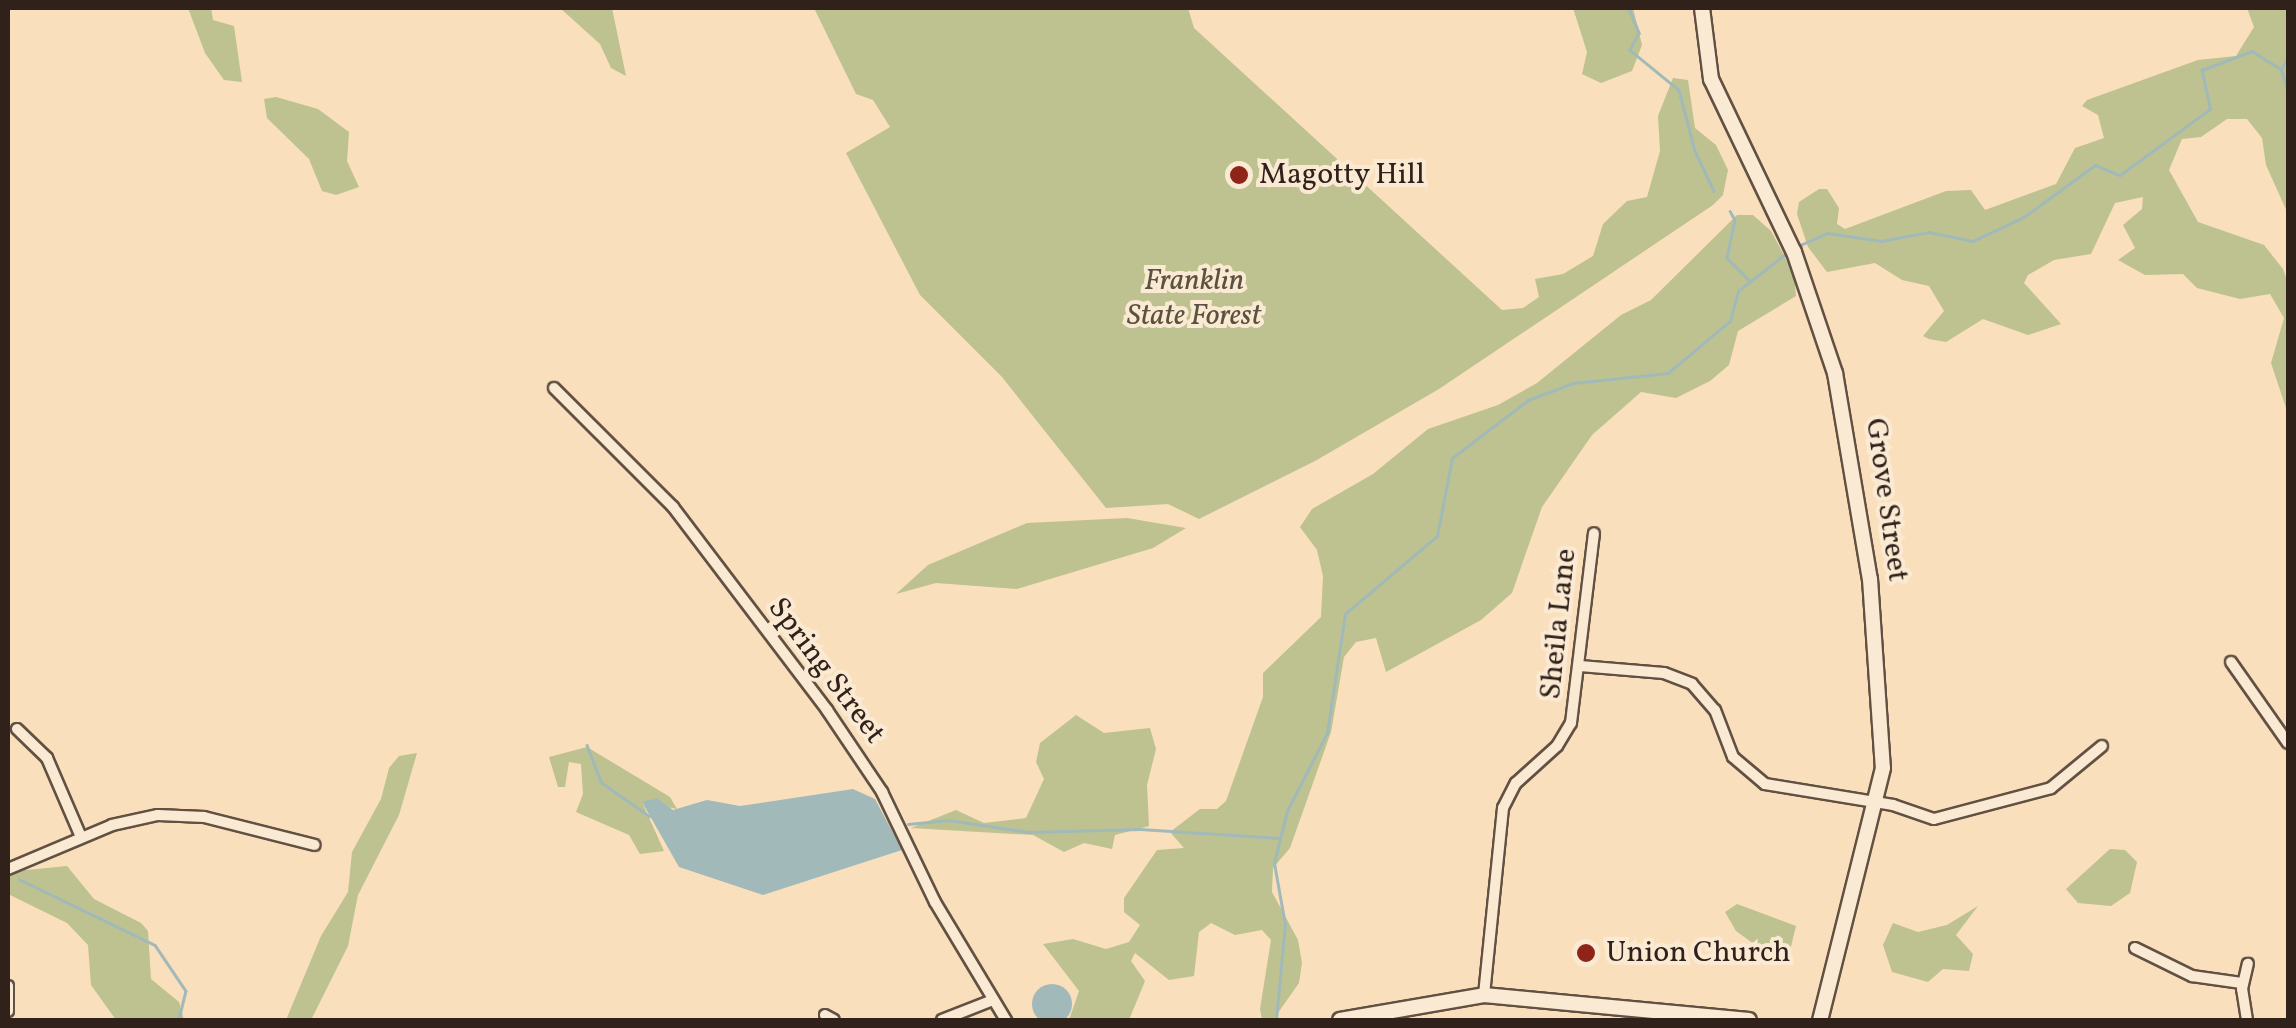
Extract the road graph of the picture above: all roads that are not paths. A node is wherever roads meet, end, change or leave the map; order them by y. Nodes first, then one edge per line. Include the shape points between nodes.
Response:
1 (1702, 8) edge
2 (554, 388) dead end
3 (1594, 532) dead end
4 (2232, 662) dead end
5 (1580, 666) junction
6 (17, 729) dead end
7 (2288, 744) edge
8 (2102, 746) dead end
9 (1876, 803) junction
10 (81, 837) junction
11 (316, 846) dead end
12 (8, 869) edge
13 (2135, 948) dead end
14 (2248, 964) dead end
15 (2242, 983) junction
16 (8, 986) edge
17 (1484, 994) junction
18 (993, 1000) junction
19 (1612, 1004) junction
20 (8, 1011) edge
21 (942, 1020) edge
22 (1006, 1020) edge
23 (1340, 1020) edge
24 (1615, 1020) edge
25 (1747, 1020) edge
26 (1820, 1020) edge
27 (2247, 1020) edge

1 - 9 main road, Grove Street via 1705,59 1718,98 1792,249 1842,398 1860,491 1883,713
2 - 18 street, Spring Street via 673,508 827,710 882,792 935,902
3 - 5 street, Sheila Lane
4 - 7 street
5 - 9 street via 1682,678 1705,695 1732,756 1760,781
5 - 17 street, Sheila Lane via 1569,729 1506,801
6 - 10 street via 47,758
8 - 9 street via 2050,788 1959,816 1934,820
9 - 26 main road, Grove Street
10 - 11 street via 133,819 181,815
10 - 12 street
13 - 15 street via 2192,976
14 - 15 street
15 - 27 street
16 - 20 street
17 - 19 main road
17 - 23 main road
18 - 21 street
18 - 22 street, Spring Street
19 - 24 street
19 - 25 main road

